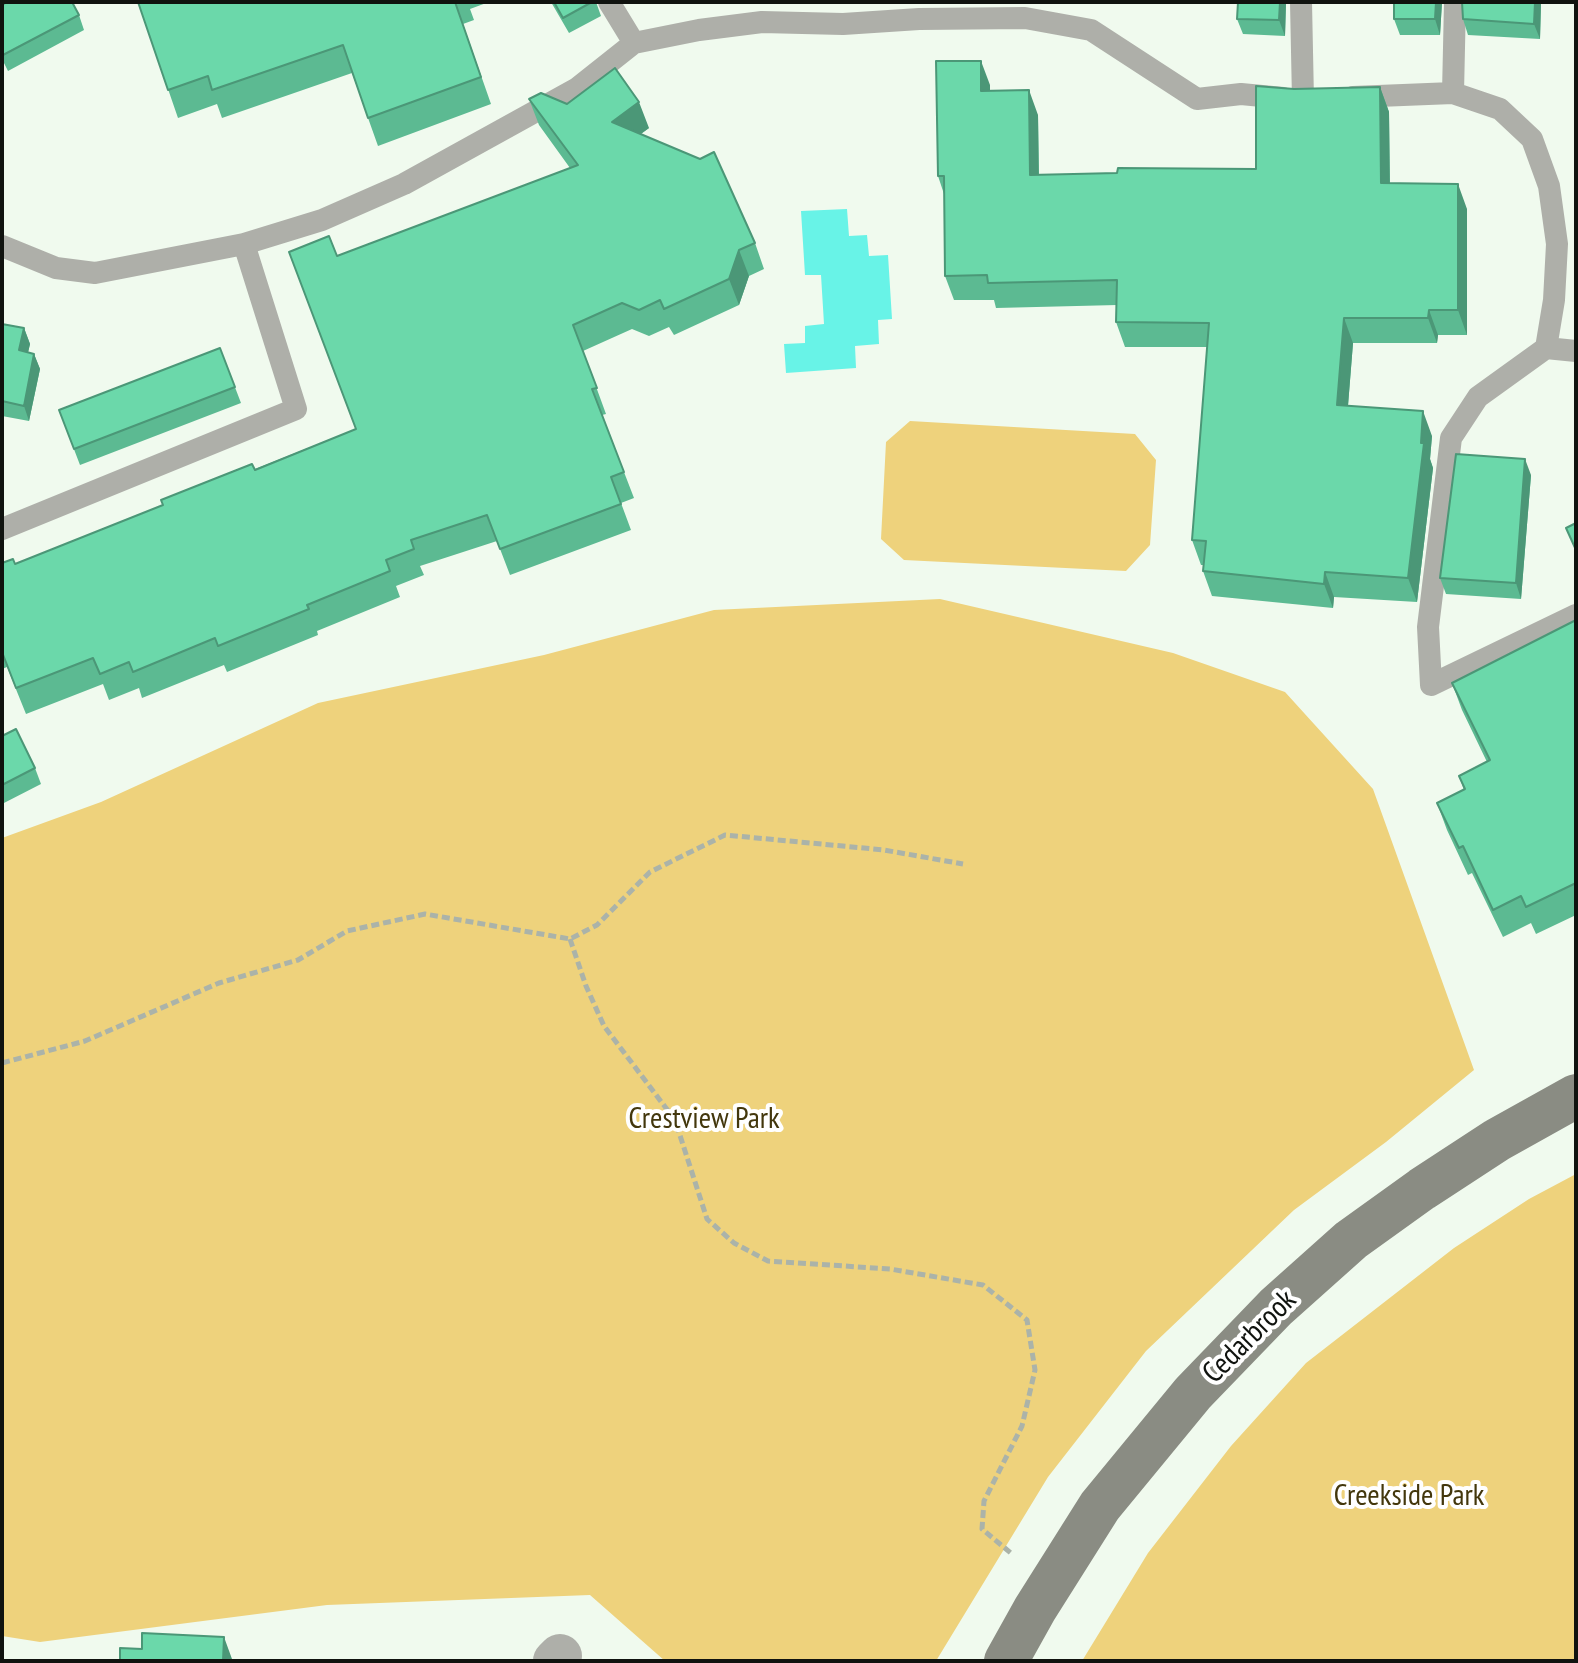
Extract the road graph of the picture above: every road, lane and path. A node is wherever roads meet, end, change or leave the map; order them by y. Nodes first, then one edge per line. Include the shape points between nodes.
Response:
1 (609, 2) edge
2 (1301, 2) edge
3 (1455, 2) edge
4 (961, 10) edge
5 (634, 43) junction
6 (1453, 93) junction
7 (1318, 99) junction
8 (244, 244) junction
9 (2, 246) edge
10 (1546, 348) junction
11 (1576, 351) edge
12 (2, 529) edge
13 (1576, 615) edge
14 (963, 864) dead end
15 (570, 939) junction
16 (2, 1063) edge
17 (1576, 1096) edge
18 (1053, 1580) junction
19 (1006, 1661) edge

1 - 5 lane
2 - 7 lane
3 - 6 lane
4 - 5 lane via 843,24 762,22
4 - 7 lane via 1091,30 1197,99 1241,94
5 - 8 lane via 576,89 404,184 322,220
6 - 7 lane
6 - 10 lane via 1500,109 1532,139 1541,163 1557,244
8 - 9 lane via 95,273 56,268
8 - 12 lane via 296,409
10 - 11 lane
10 - 13 lane via 1478,397 1451,438 1428,627 1431,685
14 - 15 path via 884,850 725,835 650,872 597,925
15 - 16 path via 425,914 409,917 347,931 298,960 219,983 85,1041
15 - 18 path via 604,1026 675,1120 707,1219 734,1243 768,1261 890,1269 983,1285 1027,1320 1035,1370 1022,1426 984,1501 982,1529
17 - 18 street, Cedarbrook via 1410,1198 1351,1240 1276,1307 1193,1393 1100,1506
18 - 19 street, Cedarbrook

